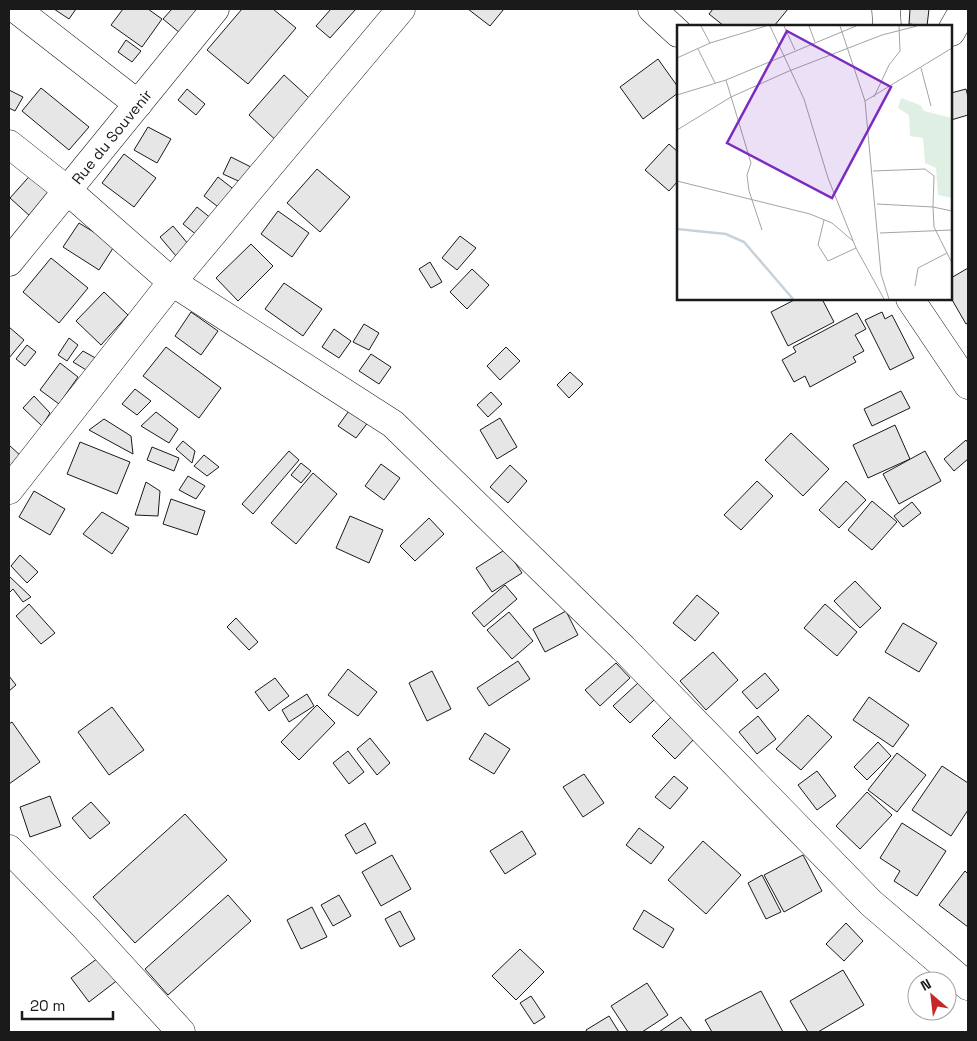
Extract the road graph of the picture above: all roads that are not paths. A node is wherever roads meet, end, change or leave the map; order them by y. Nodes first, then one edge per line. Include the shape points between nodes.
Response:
1 (16, 9) edge
2 (215, 9) edge
3 (401, 9) edge
4 (652, 9) edge
5 (886, 9) edge
6 (964, 9) edge
7 (886, 25) edge
8 (952, 30) edge
9 (677, 32) edge
10 (138, 104) junction
11 (9, 144) edge
12 (67, 190) junction
13 (9, 262) edge
14 (172, 282) junction
15 (911, 300) edge
16 (968, 385) edge
17 (9, 490) edge
18 (9, 849) edge
19 (968, 986) edge
20 (181, 1032) edge

1 - 10 street
2 - 10 street, Rue du Souvenir
3 - 14 street
4 - 9 street
5 - 7 street
6 - 8 street
10 - 12 street, Rue du Souvenir
11 - 12 street
12 - 13 street, Rue du Souvenir
12 - 14 street
14 - 17 street
14 - 19 street via 393,424 623,648 871,903
15 - 16 street
18 - 20 street via 85,926

